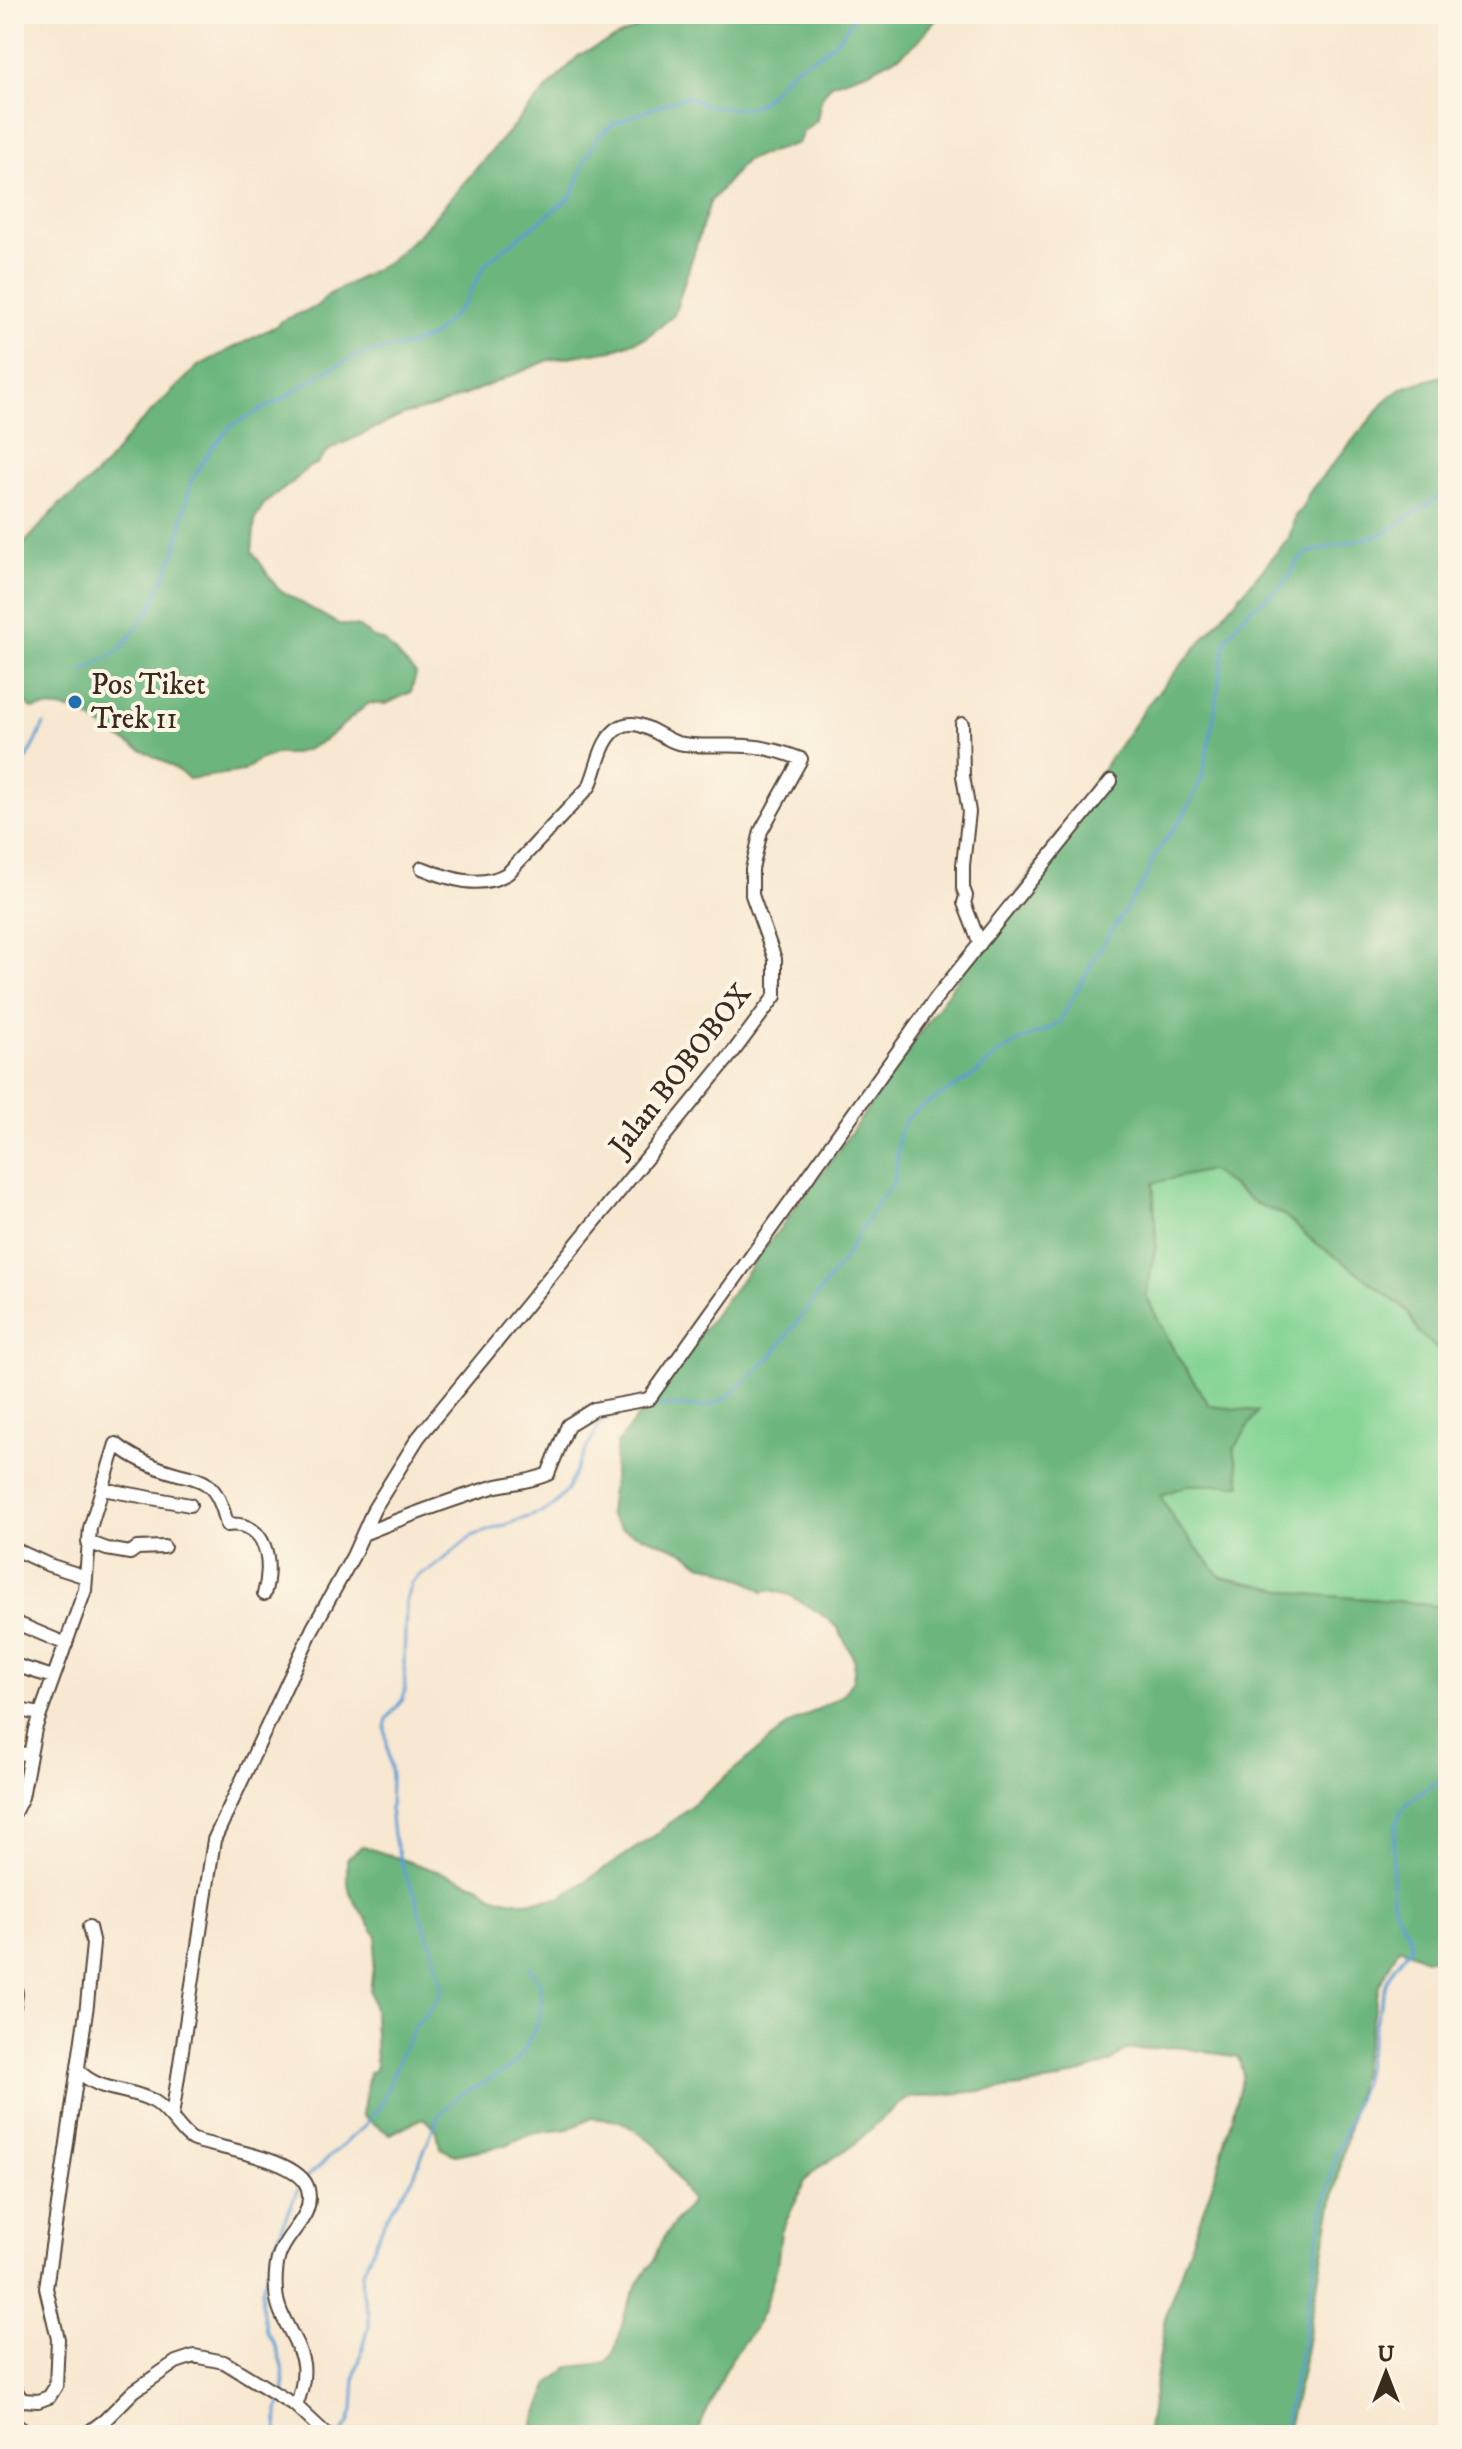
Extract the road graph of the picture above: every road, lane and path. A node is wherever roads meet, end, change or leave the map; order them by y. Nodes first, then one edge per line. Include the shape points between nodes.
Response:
1 (962, 724) dead end
2 (1111, 781) dead end
3 (422, 868) dead end
4 (980, 944) junction
5 (102, 1489) junction
6 (190, 1505) dead end
7 (363, 1534) junction
8 (88, 1542) junction
9 (164, 1547) dead end
10 (14, 1549) edge
11 (86, 1577) junction
12 (264, 1594) dead end
13 (14, 1622) edge
14 (66, 1644) junction
15 (14, 1665) edge
16 (53, 1677) junction
17 (14, 1709) edge
18 (40, 1714) junction
19 (31, 1751) junction
20 (14, 1752) edge
21 (14, 1813) edge
22 (89, 1927) dead end
23 (14, 1981) edge
24 (14, 2007) edge
25 (78, 2070) junction
26 (172, 2116) junction
27 (14, 2388) edge
28 (296, 2406) junction
29 (14, 2421) edge
30 (30, 2435) edge
31 (81, 2435) edge
32 (327, 2435) edge

1 - 4 street via 969,812 964,903
2 - 4 street
3 - 7 street, Jalan BOBOBOX via 475,882 494,882 508,873 589,787 608,739 620,727 652,729 680,744 749,746 801,759 761,831 752,869 752,895 775,959 775,996 418,1438
4 - 7 street via 649,1399 594,1409 568,1425 548,1474
5 - 6 street
5 - 8 street
5 - 12 street via 116,1444 139,1460 209,1485 227,1525 250,1528 263,1544 270,1564
7 - 26 street, Jalan BOBOBOX via 214,1840
8 - 9 street via 130,1553
8 - 11 street
10 - 11 street
11 - 14 street
13 - 14 street
14 - 16 street
15 - 16 street
16 - 18 street
17 - 18 street
18 - 19 street
19 - 20 street
19 - 21 street
22 - 25 street via 93,1944
23 - 24 street
25 - 26 street via 94,2084 154,2101
25 - 27 street via 46,2288 58,2339 56,2386 49,2397 29,2401
26 - 28 street via 189,2138 281,2165 301,2176 308,2188 309,2209 282,2249 275,2287 303,2366
28 - 31 street via 224,2362 194,2356 134,2391
28 - 32 street
29 - 30 street

